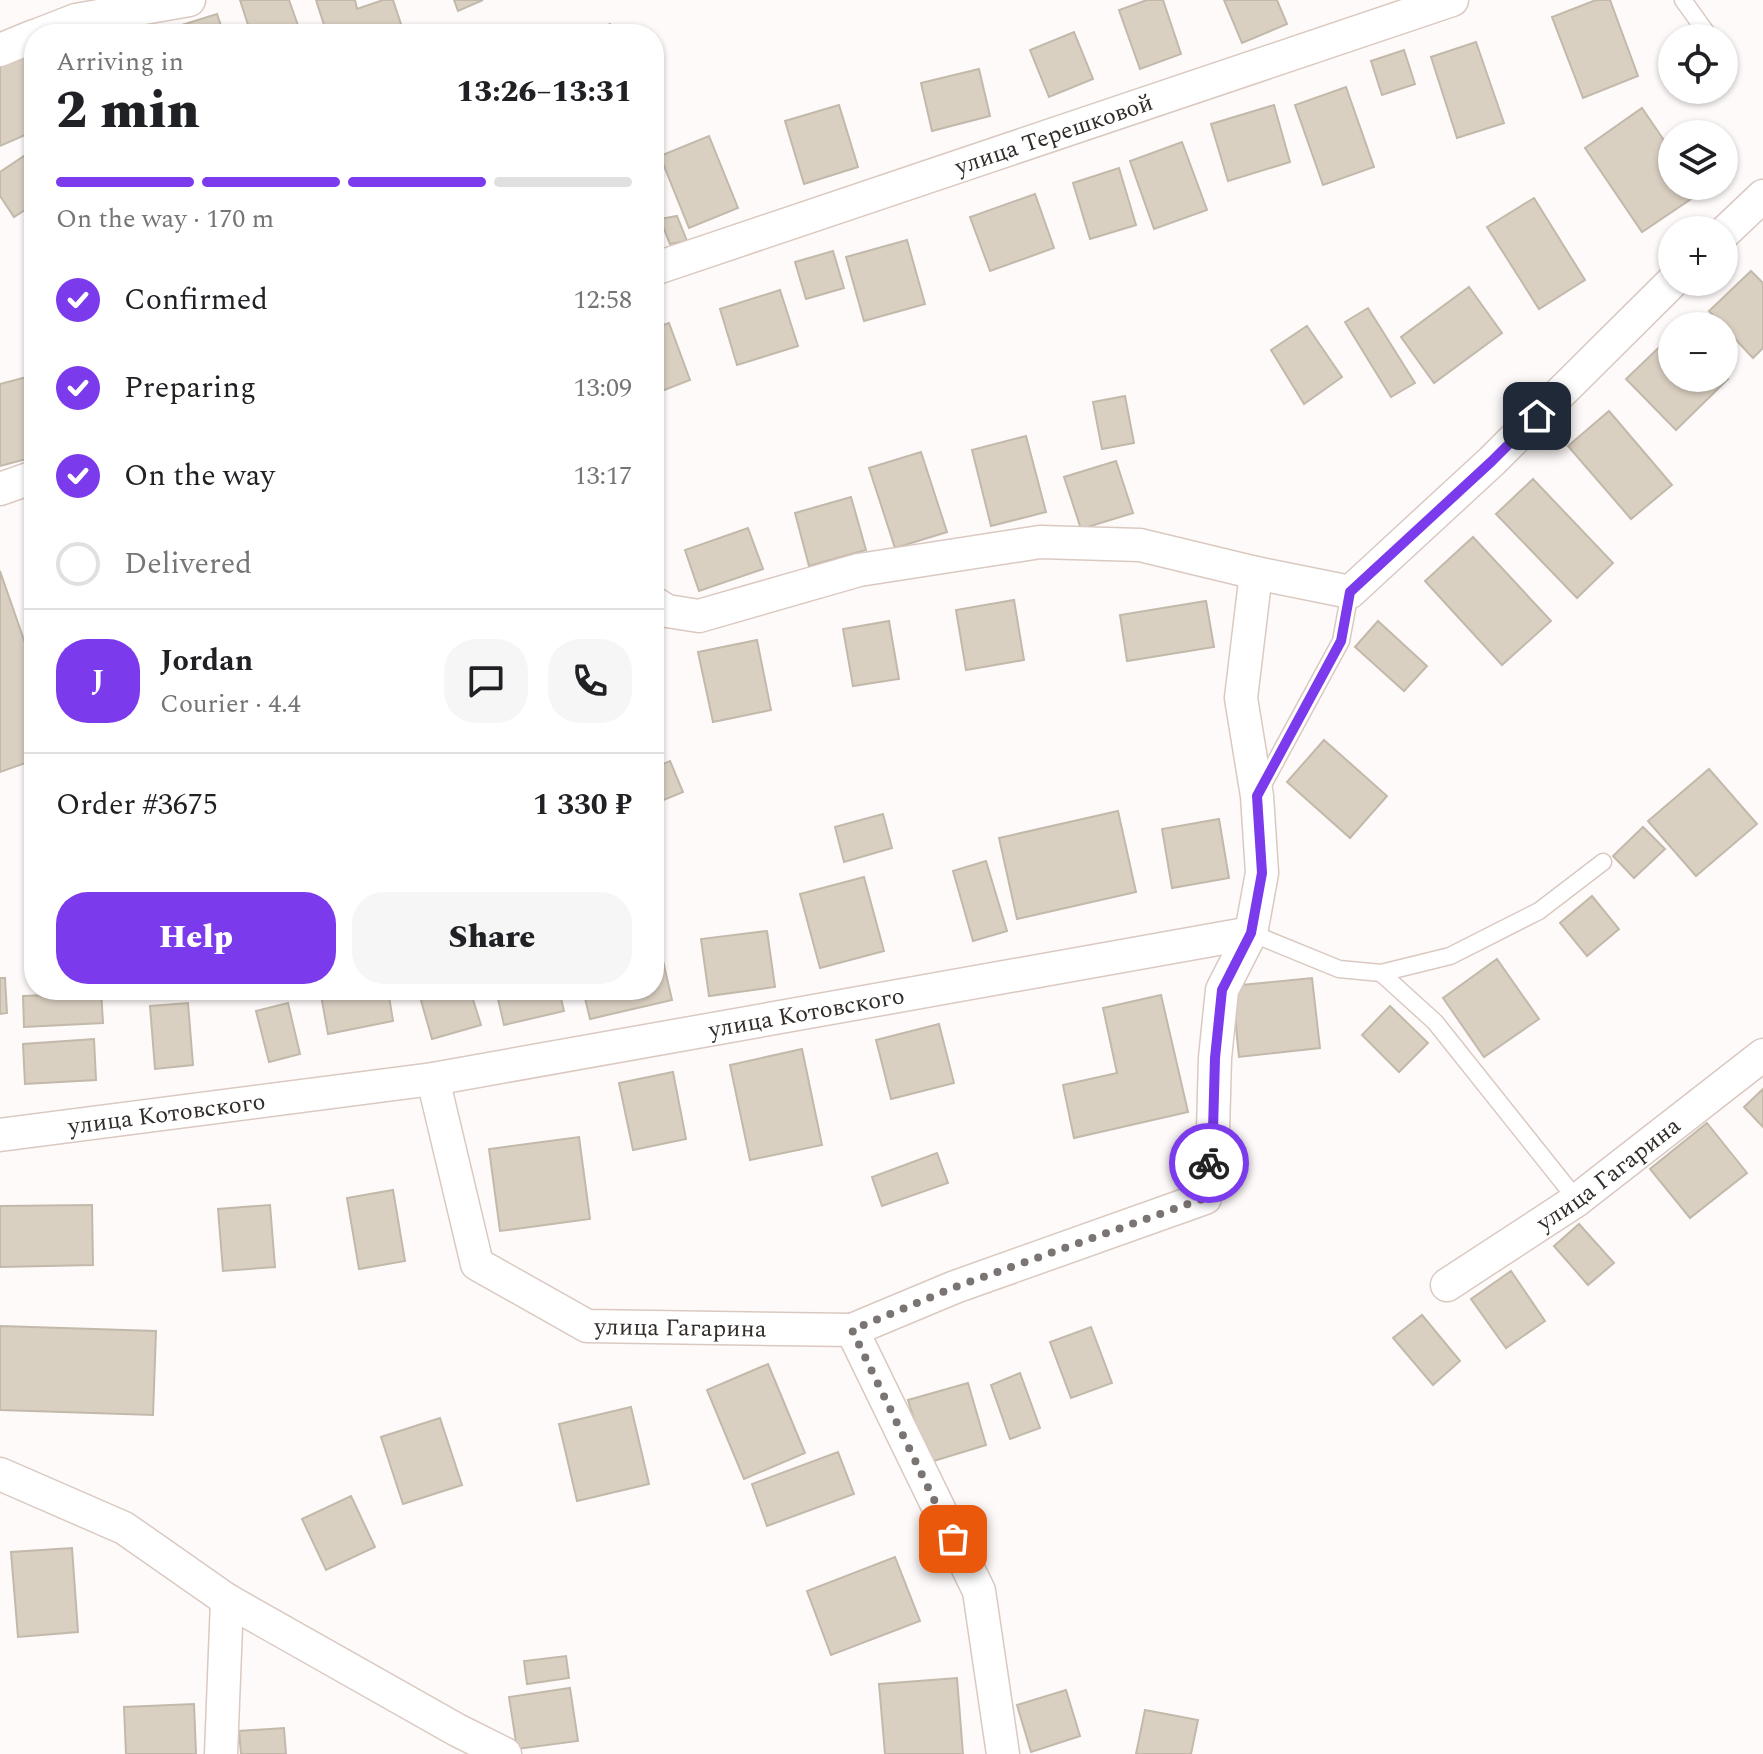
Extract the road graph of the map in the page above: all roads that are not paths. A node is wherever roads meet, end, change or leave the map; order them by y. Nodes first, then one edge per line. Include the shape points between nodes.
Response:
1 (189, 0) edge
2 (1452, 0) edge
3 (1683, 0) edge
4 (66, 24) edge
5 (1700, 24) edge
6 (24, 40) edge
7 (0, 50) edge
8 (1763, 196) edge
9 (1738, 220) edge
10 (664, 266) edge
11 (1658, 296) edge
12 (24, 481) edge
13 (0, 489) edge
14 (1256, 573) junction
15 (1350, 592) junction
16 (664, 609) edge
17 (1257, 796) junction
18 (1603, 862) dead end
19 (1251, 933) junction
20 (1381, 973) junction
21 (1763, 1055) edge
22 (433, 1079) junction
23 (0, 1135) edge
24 (1577, 1200) junction
25 (1447, 1285) dead end
26 (852, 1330) junction
27 (0, 1474) edge
28 (227, 1600) junction
29 (221, 1754) edge
30 (505, 1754) edge
31 (1003, 1754) edge

1 - 4 street
2 - 10 street, улица Терешковой
3 - 5 lane
6 - 7 street
8 - 9 street
11 - 15 street
12 - 13 street
14 - 15 street
14 - 16 street via 1140,545 1040,542 859,570 699,616
14 - 17 street via 1241,698
15 - 17 lane via 1341,641
17 - 19 street via 1262,873
18 - 20 lane via 1539,911 1450,956
19 - 20 lane via 1339,969
19 - 22 street, улица Котовского
19 - 26 street, улица Гагарина via 1222,990 1205,1198 955,1287
20 - 24 lane via 1435,1022
21 - 24 street, улица Гагарина
22 - 23 street, улица Котовского
22 - 26 street, улица Гагарина via 477,1264 587,1326
24 - 25 street, улица Гагарина
26 - 31 street via 979,1591
27 - 28 street via 124,1528
28 - 29 street
28 - 30 street

